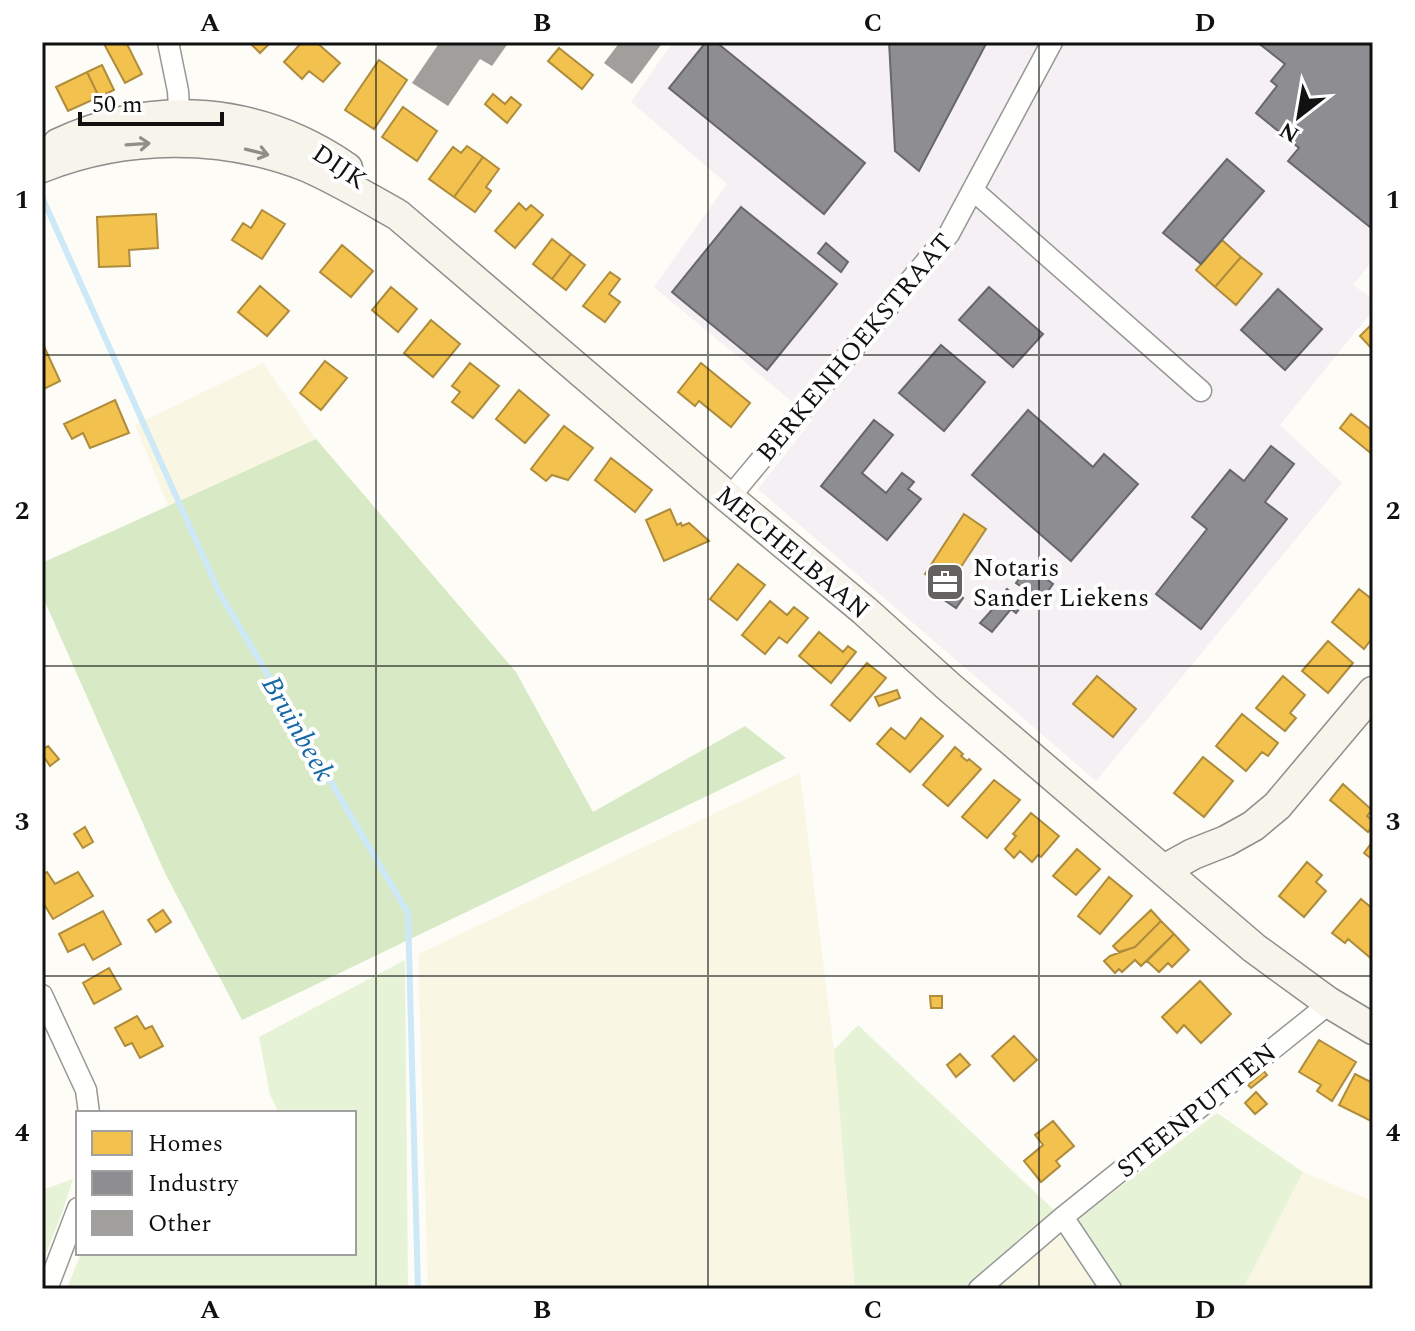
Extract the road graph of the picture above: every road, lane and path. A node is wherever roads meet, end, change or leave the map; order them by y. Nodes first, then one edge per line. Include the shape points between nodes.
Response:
1 (168, 42) edge
2 (1052, 42) edge
3 (180, 128) junction
4 (42, 152) edge
5 (42, 167) edge
6 (974, 191) junction
7 (1201, 391) dead end
8 (729, 498) junction
9 (1373, 692) edge
10 (1164, 870) junction
11 (42, 995) edge
12 (1328, 1002) junction
13 (1373, 1029) edge
14 (89, 1111) edge
15 (76, 1213) edge
16 (1063, 1217) junction
17 (47, 1289) edge
18 (979, 1289) edge
19 (1111, 1289) edge

1 - 3 street
2 - 6 street, BERKENHOEKSTRAAT
3 - 4 street via 132,121
5 -> 3 street
3 - 8 street, MECHELBAAN via 329,176 398,215
6 - 7 street
6 - 8 street, BERKENHOEKSTRAAT via 949,234
8 - 10 street, MECHELBAAN
9 - 10 street via 1277,806 1253,826
10 - 12 street, MECHELBAAN via 1254,948
11 - 14 street via 86,1090
12 - 13 street, MECHELBAAN
12 - 16 street, STEENPUTTEN
15 - 17 street
16 - 18 street, STEENPUTTEN
16 - 19 street

